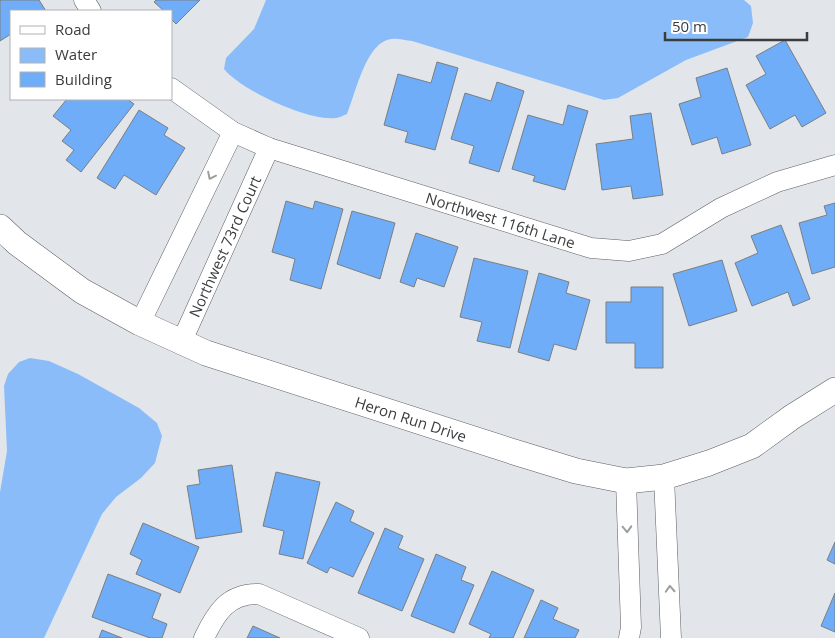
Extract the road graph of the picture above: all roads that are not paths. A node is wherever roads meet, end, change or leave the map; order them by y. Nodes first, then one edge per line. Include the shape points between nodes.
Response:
1 (172, 89) edge
2 (233, 132) junction
3 (269, 148) junction
4 (835, 165) edge
5 (0, 227) edge
6 (140, 323) junction
7 (181, 343) junction
8 (835, 390) edge
9 (664, 477) junction
10 (626, 481) junction
11 (204, 638) edge
12 (359, 638) edge
13 (629, 638) edge
14 (671, 638) edge

1 - 2 street, Northwest 116th Lane
2 - 3 street, Northwest 116th Lane
2 -> 6 street
3 - 4 street, Northwest 116th Lane via 591,248 629,251 662,244 721,208 777,182
3 - 7 street, Northwest 73rd Court
5 - 6 street, Heron Run Drive via 82,291
6 - 7 street, Heron Run Drive
7 - 10 street, Heron Run Drive via 514,452 576,471
8 - 9 street, Heron Run Drive via 752,446
9 - 10 street, Heron Run Drive
14 -> 9 street
10 -> 13 street
11 - 12 street via 218,610 234,597 259,594

